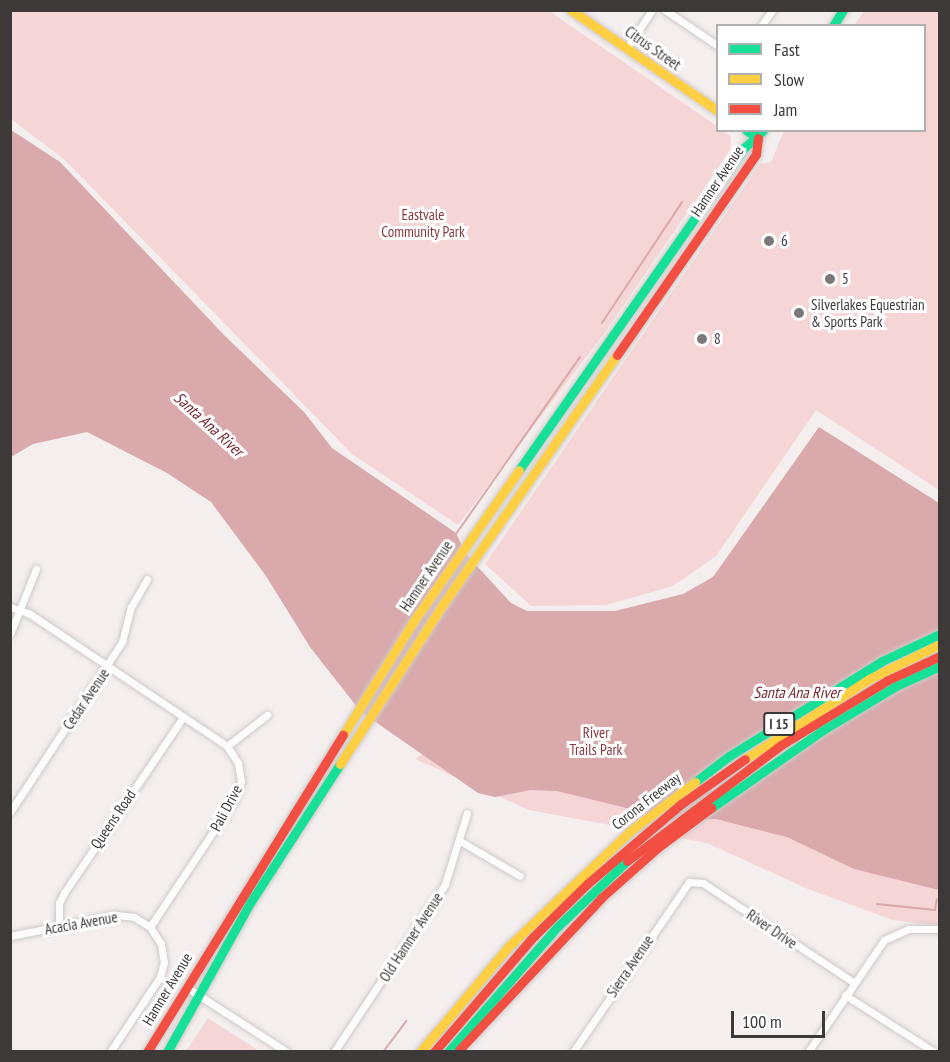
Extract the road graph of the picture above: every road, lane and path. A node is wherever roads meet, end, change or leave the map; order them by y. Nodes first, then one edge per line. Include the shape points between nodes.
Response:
1 (571, 10) edge
2 (652, 10) edge
3 (665, 10) edge
4 (772, 10) edge
5 (843, 10) edge
6 (762, 24) edge
7 (834, 24) edge
8 (716, 45) edge
9 (627, 48) junction
10 (716, 110) edge
11 (760, 134) edge
12 (36, 569) dead end
13 (147, 579) dead end
14 (10, 607) edge
15 (20, 610) junction
16 (10, 634) edge
17 (939, 634) edge
18 (939, 644) edge
19 (939, 656) edge
20 (108, 666) junction
21 (939, 666) edge
22 (267, 715) dead end
23 (183, 717) junction
24 (227, 746) junction
25 (10, 812) edge
26 (467, 813) dead end
27 (460, 841) junction
28 (653, 847) junction
29 (520, 876) dead end
30 (689, 882) joint
31 (58, 927) junction
32 (150, 927) junction
33 (939, 929) edge
34 (10, 936) edge
35 (853, 982) junction
36 (186, 987) junction
37 (199, 995) junction
38 (845, 995) junction
39 (110, 1052) edge
40 (147, 1052) edge
41 (167, 1052) edge
42 (287, 1052) edge
43 (334, 1052) edge
44 (420, 1052) edge
45 (434, 1052) edge
46 (448, 1052) edge
47 (458, 1052) edge
48 (573, 1052) edge
49 (808, 1052) edge
50 (934, 1052) edge

1 - 9 main road, Citrus Street
2 - 9 street
3 - 8 street
4 - 6 street
5 - 7 main road
9 - 10 main road, Citrus Street
11 - 36 main road, Hamner Avenue via 744,148 537,440 350,722
11 - 37 main road, Hamner Avenue via 756,154 545,454 360,732 250,903
12 - 15 street
13 - 20 street, Cedar Avenue
14 - 15 street
15 - 16 street
15 - 20 street
17 - 44 main road, Corona Freeway / I 15 via 882,661 808,705 729,756 629,832 508,947
18 - 45 main road via 869,679 772,739 640,838 533,937
19 - 28 main road via 888,680 781,745
20 - 23 street
20 - 25 street, Cedar Avenue
21 - 28 main road, I 15 via 896,686 824,730
22 - 24 street
23 - 24 street
23 - 31 street, Queens Road via 63,893
24 - 32 street, Pali Drive via 238,764 238,791
26 - 27 street, Old Hamner Avenue
27 - 29 street
27 - 43 street, Old Hamner Avenue via 445,884 429,912
28 - 46 main road via 558,926
28 - 47 main road, I 15
30 - 35 street, River Drive via 703,883
30 - 48 street, Sierra Avenue
31 - 32 street, Acacia Avenue via 116,915 134,917
31 - 34 street, Acacia Avenue
32 - 39 street via 162,944 164,962 160,977
33 - 35 street via 928,926 891,933
35 - 38 street
36 - 37 street
36 - 40 main road, Hamner Avenue
37 - 41 main road, Hamner Avenue
37 - 42 street
38 - 49 street
38 - 50 street

